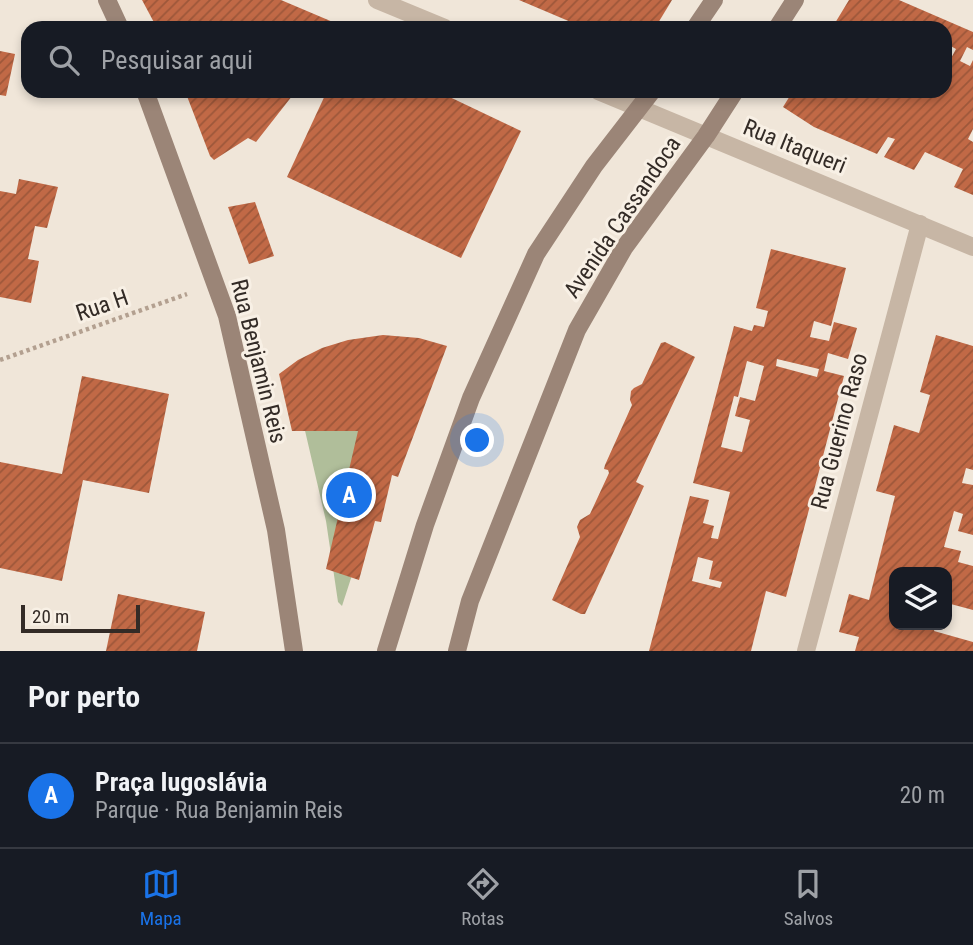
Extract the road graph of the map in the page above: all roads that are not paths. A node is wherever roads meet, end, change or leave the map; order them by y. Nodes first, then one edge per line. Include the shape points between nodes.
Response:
1 (107, 0) edge
2 (377, 0) edge
3 (714, 0) edge
4 (795, 0) edge
5 (117, 21) edge
6 (428, 21) edge
7 (700, 21) edge
8 (781, 21) edge
9 (148, 98) edge
10 (615, 98) edge
11 (647, 98) edge
12 (730, 98) edge
13 (640, 108) junction
14 (706, 136) junction
15 (920, 224) junction
16 (973, 247) edge
17 (295, 651) edge
18 (386, 651) edge
19 (457, 651) edge
20 (806, 651) edge

1 - 5 street
2 - 6 street
3 - 7 street
4 - 8 street
9 - 17 street, Rua Benjamin Reis via 227,316 276,530
10 - 13 street, Rua Itaqueri
11 - 13 street, Avenida Cassandoca
12 - 14 street, Avenida Cassandoca
13 - 14 street, Rua Itaqueri
13 - 18 street, Avenida Cassandoca via 594,166 536,254 471,398
14 - 15 street, Rua Itaqueri
14 - 19 street, Avenida Cassandoca via 624,248 577,330 470,601
15 - 16 street, Rua Itaqueri
15 - 20 street, Rua Guerino Raso

